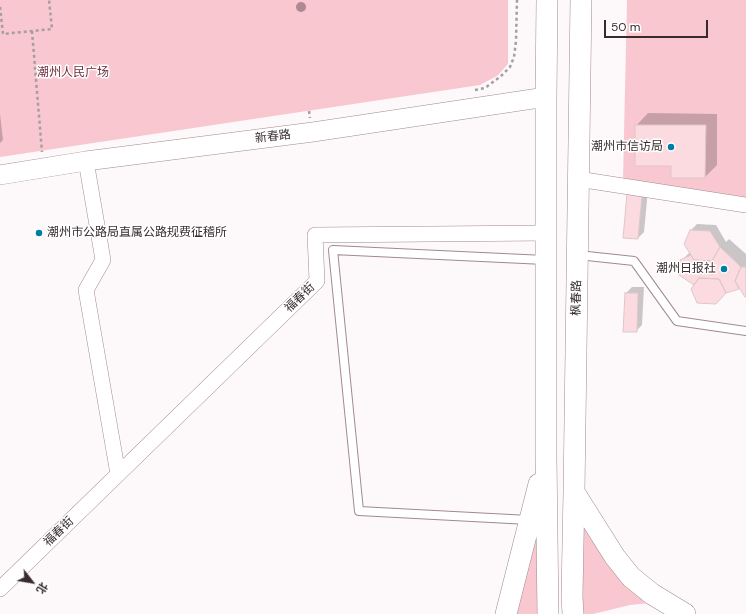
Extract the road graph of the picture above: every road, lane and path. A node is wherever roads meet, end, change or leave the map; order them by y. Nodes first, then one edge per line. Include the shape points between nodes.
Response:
1 (49, 0) edge
2 (517, 0) edge
3 (547, 0) edge
4 (581, 0) edge
5 (0, 7) edge
6 (32, 31) junction
7 (474, 90) dead end
8 (546, 97) junction
9 (42, 156) dead end
10 (86, 161) junction
11 (0, 175) edge
12 (578, 179) junction
13 (746, 205) edge
14 (546, 233) junction
15 (577, 255) junction
16 (546, 260) junction
17 (746, 331) edge
18 (546, 458) junction
19 (118, 474) junction
20 (574, 492) junction
21 (530, 520) junction
22 (0, 589) edge
23 (548, 604) edge
24 (573, 605) edge
25 (506, 614) edge
26 (685, 614) edge

1 - 6 path via 52,29
2 - 7 path via 516,41 510,67 485,88
3 - 8 main road
4 - 12 main road, 枫春路
5 - 6 path via 3,34
6 - 9 path
8 - 10 street, 新春路 via 313,132
8 - 14 main road
10 - 11 street, 新春路
10 - 19 street via 103,260 86,290
12 - 13 street
12 - 15 main road, 枫春路
14 - 16 main road
14 - 19 street, 福春街 via 315,235 317,281
15 - 17 lane via 634,261 677,321
15 - 20 main road, 枫春路
16 - 18 main road
16 - 21 lane via 333,250 359,511
18 - 21 main road
18 - 23 main road
19 - 22 street, 福春街
20 - 24 main road, 枫春路
20 - 26 main road via 615,557 632,577 652,594
21 - 25 main road

